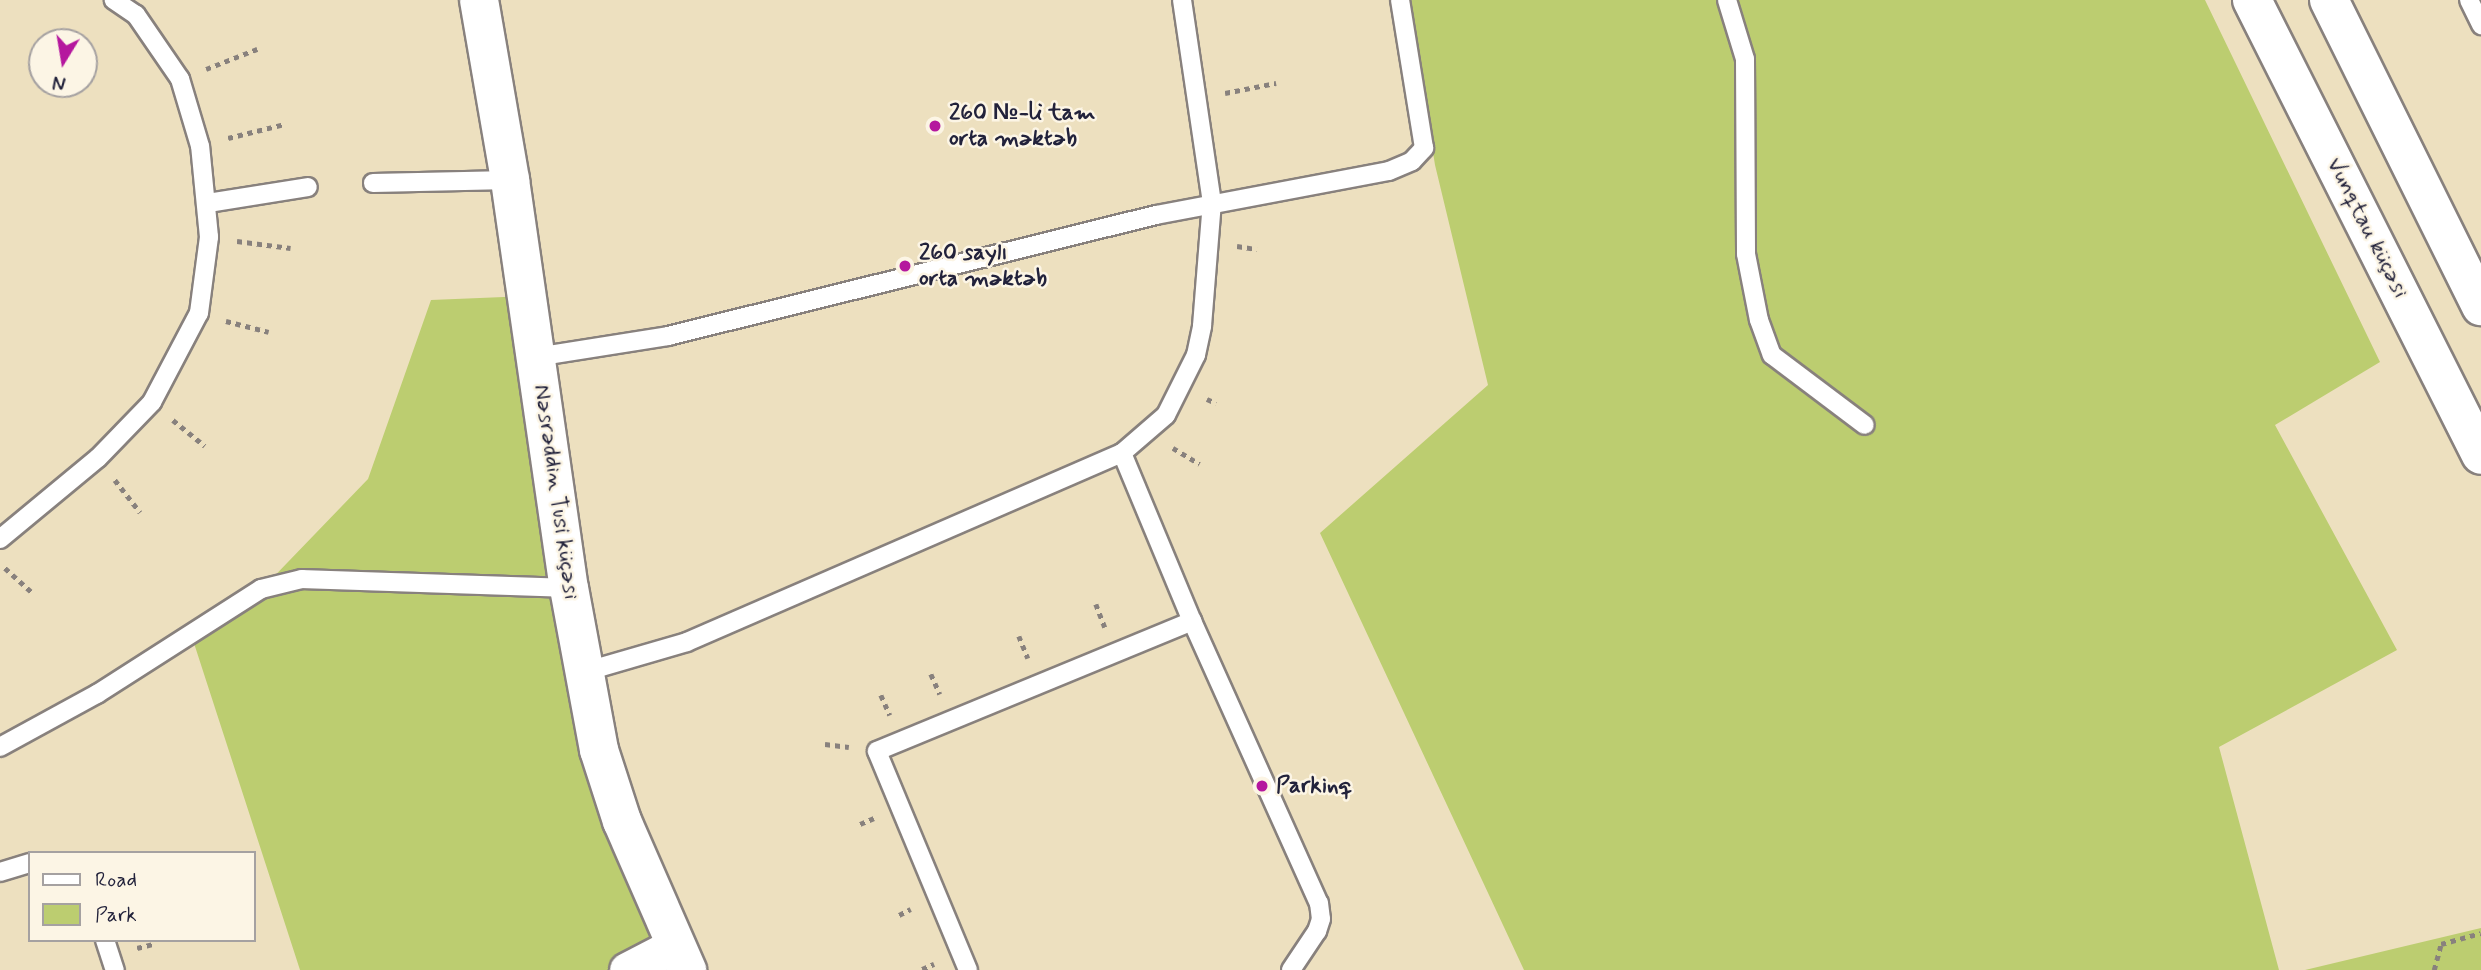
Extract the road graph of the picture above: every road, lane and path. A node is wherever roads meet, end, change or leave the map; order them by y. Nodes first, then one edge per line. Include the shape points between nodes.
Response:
1 (114, 0) edge
2 (479, 0) edge
3 (1182, 0) edge
4 (1401, 0) edge
5 (1727, 0) edge
6 (2252, 0) edge
7 (2329, 0) edge
8 (2469, 0) edge
9 (2481, 25) edge
10 (257, 49) dead end
11 (180, 79) junction
12 (1276, 83) dead end
13 (1197, 99) junction
14 (285, 124) dead end
15 (200, 146) junction
16 (510, 180) junction
17 (373, 183) dead end
18 (308, 187) dead end
19 (208, 203) junction
20 (1212, 203) junction
21 (209, 237) junction
22 (291, 248) dead end
23 (2481, 306) edge
24 (199, 313) junction
25 (269, 332) dead end
26 (536, 357) junction
27 (152, 402) junction
28 (1865, 425) dead end
29 (205, 446) dead end
30 (1122, 453) junction
31 (2481, 455) edge
32 (98, 458) junction
33 (140, 512) dead end
34 (0, 539) edge
35 (0, 564) edge
36 (569, 589) junction
37 (33, 593) dead end
38 (1192, 621) junction
39 (584, 672) junction
40 (0, 747) edge
41 (28, 864) edge
42 (0, 872) edge
43 (2481, 933) edge
44 (106, 942) edge
45 (681, 957) edge
46 (115, 970) edge
47 (627, 970) edge
48 (968, 970) edge
49 (1291, 970) edge
50 (2434, 970) edge

1 - 11 lane via 136,15
2 - 16 main road, Nəsrəddin Tusi küçəsi
3 - 13 lane
4 - 20 lane via 1424,148 1412,161 1389,172
5 - 28 lane via 1745,59 1745,254 1759,320 1772,355
6 - 31 main road, Vunqtau küçəsi
7 - 23 main road
8 - 9 lane
10 - 11 path
11 - 15 lane
12 - 13 path
13 - 20 lane
14 - 15 path
15 - 19 lane
16 - 17 lane
16 - 26 main road, Nəsrəddin Tusi küçəsi
18 - 19 lane
19 - 21 lane
20 - 26 lane via 668,336
20 - 30 lane via 1196,355 1166,415
21 - 22 path
21 - 24 lane
24 - 25 path
24 - 27 lane
26 - 36 main road, Nəsrəddin Tusi küçəsi
27 - 29 path
27 - 32 lane
30 - 38 lane
30 - 39 lane via 687,642
32 - 33 path
32 - 34 lane
35 - 37 path
36 - 39 main road, Nəsrəddin Tusi küçəsi
36 - 40 lane via 302,579 261,589 97,694
38 - 48 lane via 877,751
38 - 49 lane via 1319,903 1317,931
39 - 45 main road, Nəsrəddin Tusi küçəsi via 599,750 622,821
41 - 42 lane
43 - 50 path via 2441,944
44 - 46 lane
45 - 47 street

